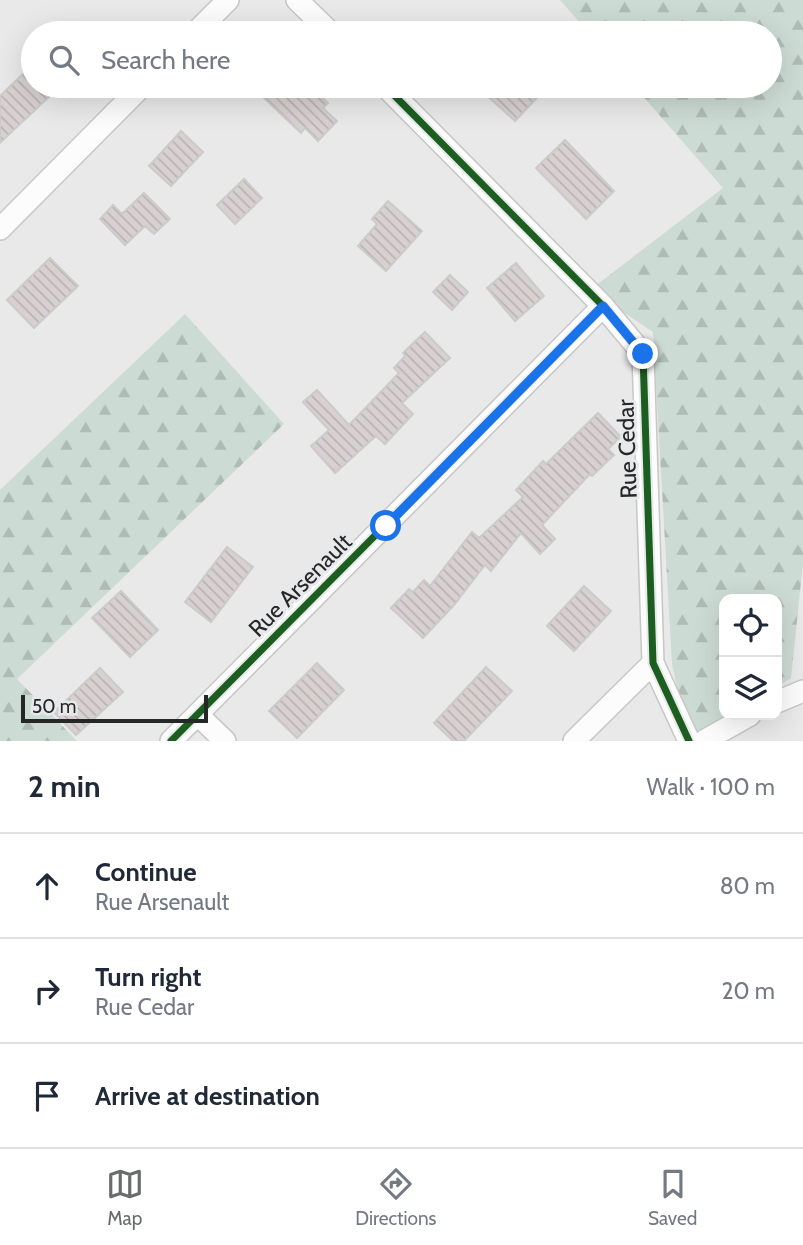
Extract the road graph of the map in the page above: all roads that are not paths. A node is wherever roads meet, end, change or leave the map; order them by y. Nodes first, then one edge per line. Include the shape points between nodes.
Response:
1 (228, 0) edge
2 (297, 0) edge
3 (207, 21) edge
4 (319, 21) edge
5 (130, 98) edge
6 (397, 98) edge
7 (0, 229) edge
8 (603, 306) junction
9 (653, 663) junction
10 (803, 691) edge
11 (782, 700) edge
12 (198, 715) junction
13 (741, 720) edge
14 (171, 741) edge
15 (225, 741) edge
16 (574, 741) edge
17 (689, 741) edge
18 (704, 741) edge

1 - 3 street
2 - 4 street
5 - 7 street
6 - 8 street, Rue Cedar
8 - 9 street, Rue Cedar via 643,354
8 - 12 street, Rue Arsenault
9 - 16 street
9 - 17 street, Rue Cedar
10 - 11 street
12 - 14 street, Rue Arsenault
12 - 15 street
13 - 18 street

